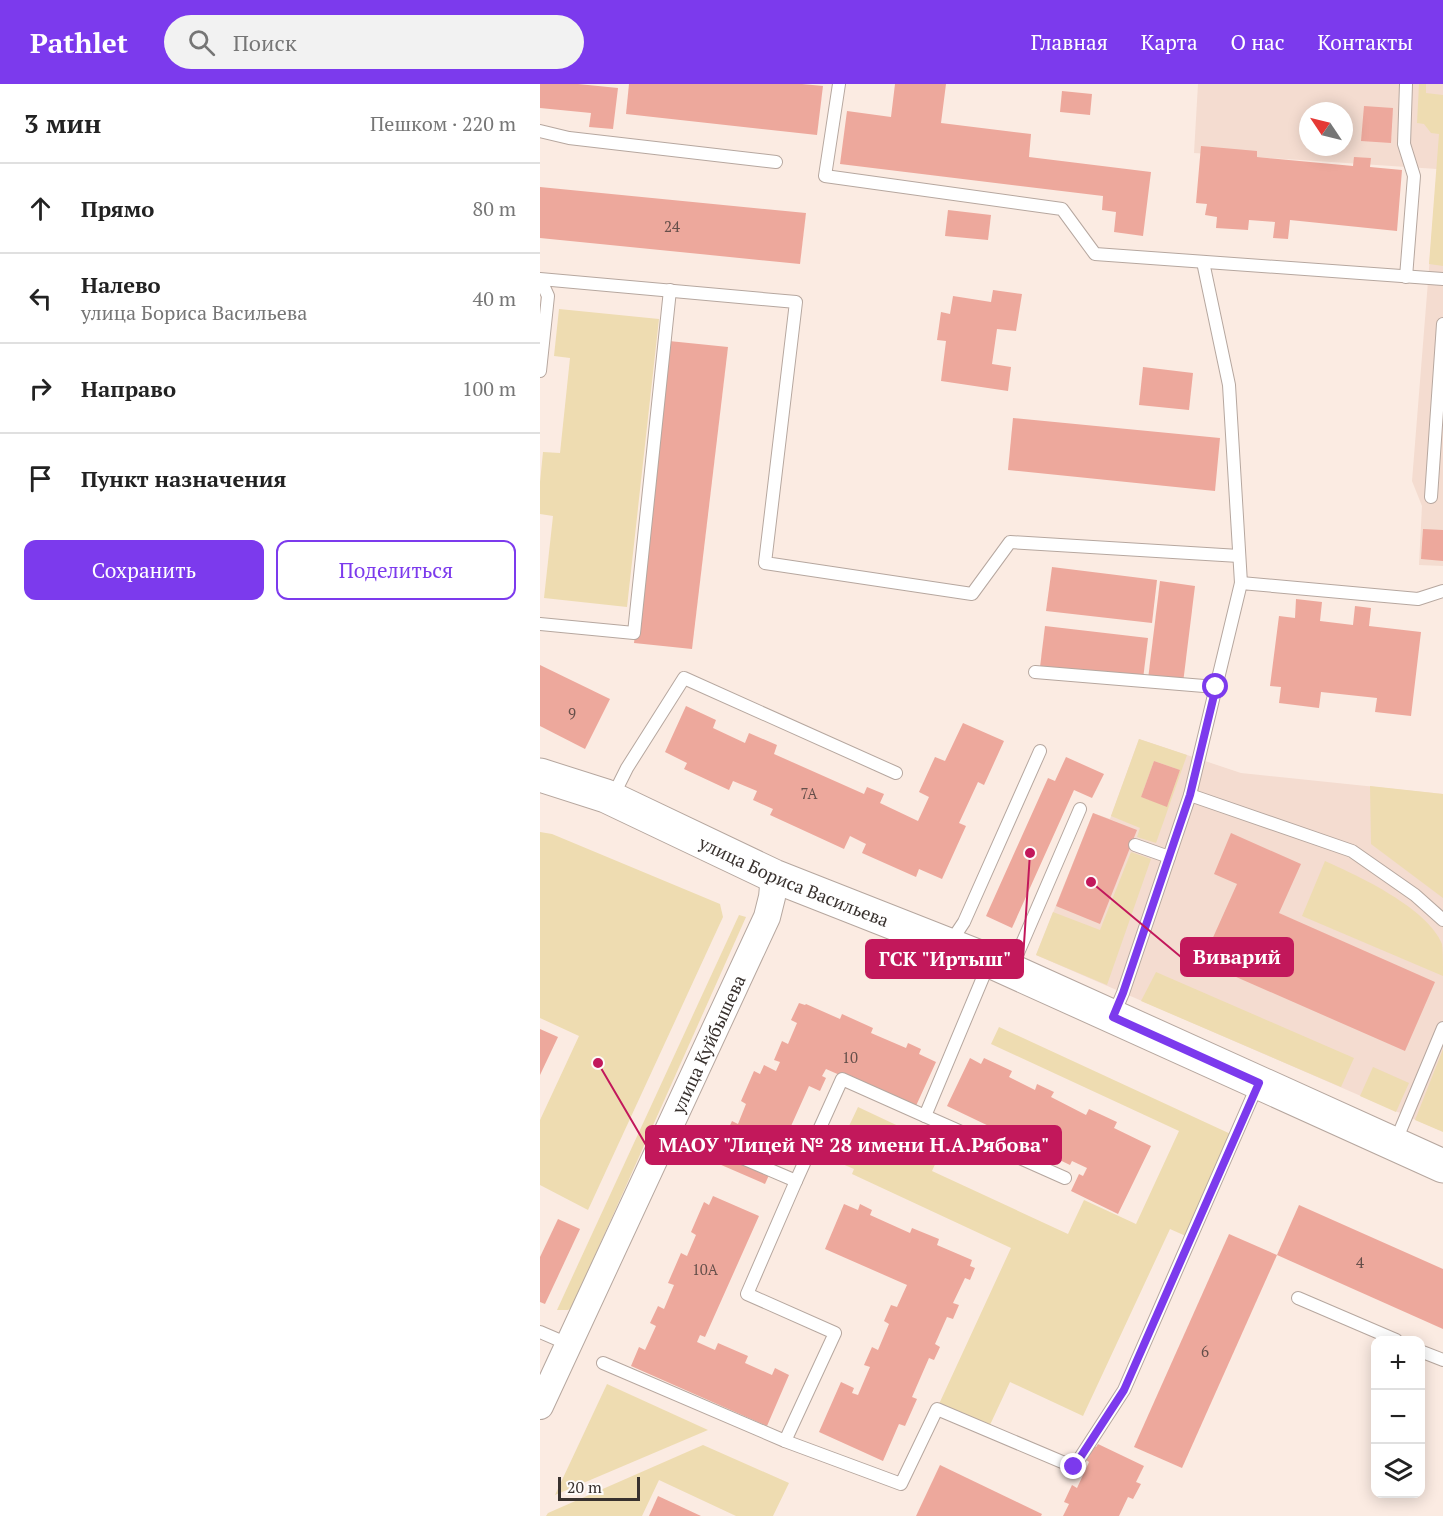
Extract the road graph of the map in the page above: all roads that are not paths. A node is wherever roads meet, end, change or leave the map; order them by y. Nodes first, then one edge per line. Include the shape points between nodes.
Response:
1 (839, 84) edge
2 (1406, 84) edge
3 (540, 131) edge
4 (776, 162) dead end
5 (1203, 262) junction
6 (1406, 277) junction
7 (1443, 279) edge
8 (540, 280) edge
9 (670, 290) junction
10 (1443, 324) edge
11 (540, 371) edge
12 (1431, 496) dead end
13 (1239, 556) junction
14 (1241, 583) junction
15 (1443, 591) edge
16 (540, 624) edge
17 (1035, 672) dead end
18 (1216, 687) junction
19 (1040, 750) dead end
20 (896, 773) dead end
21 (540, 775) edge
22 (1190, 795) junction
23 (612, 799) junction
24 (1080, 809) dead end
25 (1135, 844) dead end
26 (1169, 857) junction
27 (774, 876) junction
28 (1443, 920) edge
29 (949, 944) junction
30 (1000, 965) junction
31 (1113, 1017) junction
32 (1443, 1028) edge
33 (1259, 1083) junction
34 (925, 1116) junction
35 (670, 1127) junction
36 (1394, 1144) junction
37 (1443, 1166) edge
38 (1065, 1178) dead end
39 (796, 1181) junction
40 (1298, 1299) dead end
41 (540, 1332) edge
42 (1384, 1336) edge
43 (568, 1344) junction
44 (1425, 1353) edge
45 (1443, 1360) edge
46 (603, 1363) dead end
47 (540, 1406) edge
48 (785, 1441) junction

1 - 5 lane via 825,176 1062,209 1095,254
2 - 6 lane via 1404,144 1414,176
3 - 4 lane via 569,138
5 - 6 lane
5 - 13 lane via 1229,385
6 - 7 lane
8 - 9 lane
8 - 11 lane via 548,296
9 - 13 lane via 796,302 765,563 972,594 1010,542
9 - 16 lane via 634,633
10 - 12 lane
13 - 14 lane
14 - 15 lane via 1418,598
14 - 18 lane
17 - 18 lane
18 - 22 lane
19 - 29 lane via 964,922
20 - 23 lane via 684,678
21 - 23 street, улица Бориса Васильева
22 - 26 lane
22 - 28 lane via 1352,851 1415,895
23 - 27 street, улица Бориса Васильева
24 - 30 lane
25 - 26 lane
26 - 31 lane
27 - 29 street, улица Бориса Васильева
27 - 35 street, улица Куйбышева via 766,917
29 - 30 street, улица Бориса Васильева
30 - 31 street, улица Бориса Васильева
30 - 34 lane
31 - 33 street, улица Бориса Васильева
32 - 36 lane
33 - 36 street, улица Бориса Васильева
33 - 48 lane via 1124,1390 1074,1467 937,1409 901,1484
34 - 38 lane
34 - 39 lane via 842,1079
35 - 39 lane
35 - 43 street, улица Куйбышева
36 - 37 street, улица Бориса Васильева
39 - 48 lane via 747,1294 835,1333
40 - 42 lane
41 - 43 lane
43 - 47 street, улица Куйбышева
44 - 45 lane
46 - 48 lane

